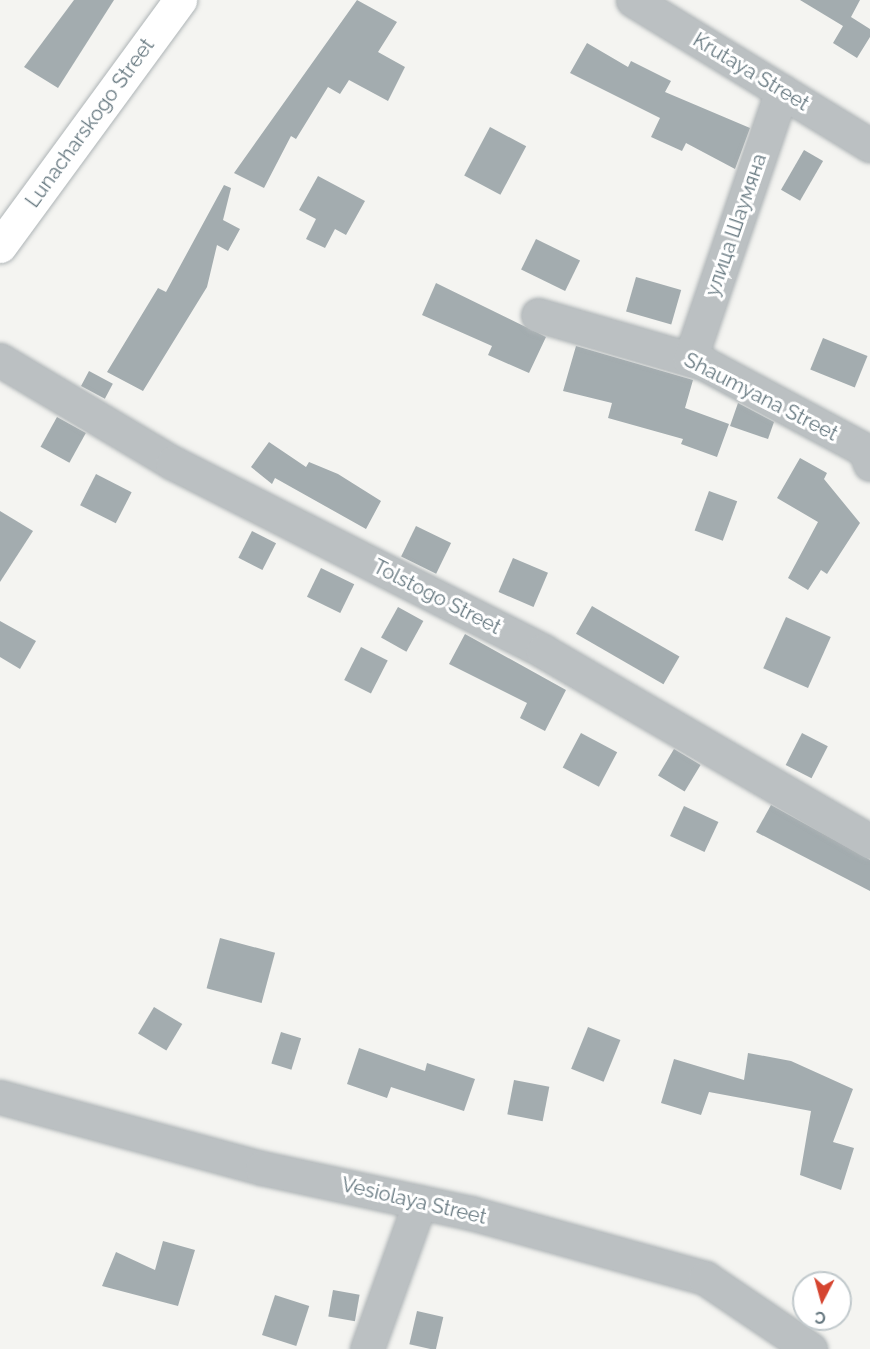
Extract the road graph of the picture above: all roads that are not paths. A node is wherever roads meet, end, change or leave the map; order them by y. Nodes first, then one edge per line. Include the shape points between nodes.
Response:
1 (180, 0) edge
2 (638, 1) edge
3 (782, 91) junction
4 (870, 145) edge
5 (0, 246) edge
6 (538, 315) dead end
7 (690, 359) junction
8 (0, 360) edge
9 (870, 464) edge
10 (870, 841) edge
11 (0, 1097) edge
12 (420, 1202) junction
13 (367, 1349) edge
14 (810, 1349) edge

1 - 5 main road, Lunacharskogo Street
2 - 3 street, Krutaya Street
3 - 4 street, Krutaya Street
3 - 7 street, улица Шаумяна
6 - 7 street, Shaumyana Street
7 - 9 street, Shaumyana Street via 865,450
8 - 10 street, Tolstogo Street via 173,463 543,651
11 - 12 street, Vesiolaya Street via 262,1168
12 - 13 street
12 - 14 street, Vesiolaya Street via 705,1278

